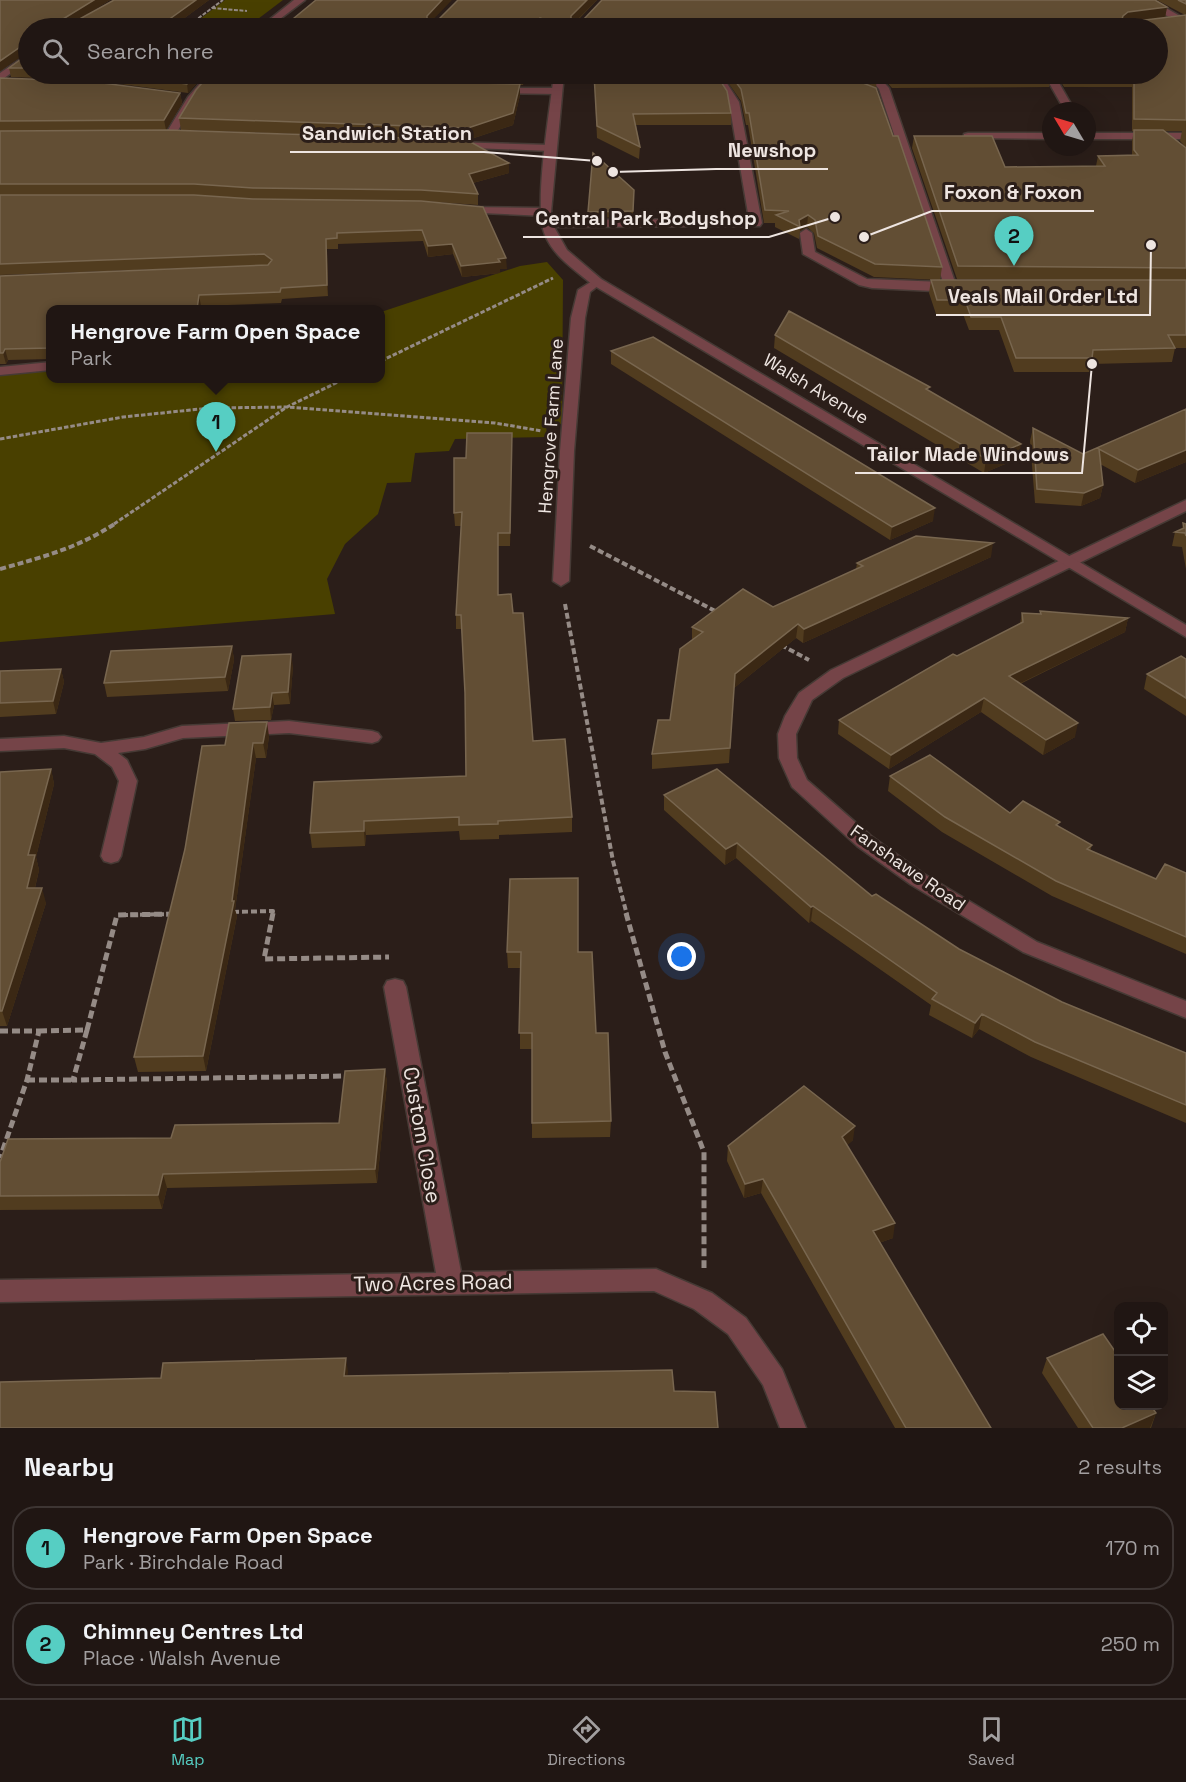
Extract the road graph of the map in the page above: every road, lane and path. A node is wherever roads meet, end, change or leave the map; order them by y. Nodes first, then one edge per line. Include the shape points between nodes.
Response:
1 (223, 0) edge
2 (300, 0) edge
3 (1145, 0) edge
4 (199, 18) edge
5 (276, 18) edge
6 (1184, 20) edge
7 (1168, 23) edge
8 (18, 67) edge
9 (4, 81) edge
10 (205, 84) edge
11 (535, 84) edge
12 (558, 84) edge
13 (722, 84) edge
14 (880, 84) edge
15 (1055, 84) edge
16 (488, 90) edge
17 (181, 98) edge
18 (192, 99) junction
19 (1065, 102) edge
20 (170, 135) edge
21 (960, 136) edge
22 (1042, 136) edge
23 (1096, 136) edge
24 (1164, 136) junction
25 (1186, 136) edge
26 (436, 144) edge
27 (1175, 147) edge
28 (549, 148) junction
29 (448, 209) edge
30 (545, 218) junction
31 (806, 233) edge
32 (578, 266) junction
33 (597, 282) junction
34 (385, 359) edge
35 (46, 366) edge
36 (0, 371) edge
37 (336, 383) edge
38 (287, 407) junction
39 (569, 430) junction
40 (0, 439) edge
41 (1186, 505) edge
42 (563, 532) junction
43 (1070, 563) junction
44 (0, 569) edge
45 (561, 581) joint
46 (721, 614) edge
47 (1186, 632) edge
48 (774, 641) edge
49 (837, 674) junction
50 (372, 737) dead end
51 (0, 745) edge
52 (101, 749) junction
53 (111, 856) dead end
54 (225, 912) edge
55 (177, 914) edge
56 (395, 987) joint
57 (1186, 1010) edge
58 (87, 1030) junction
59 (0, 1031) edge
60 (39, 1031) junction
61 (353, 1076) edge
62 (27, 1080) junction
63 (73, 1080) junction
64 (0, 1158) edge
65 (450, 1283) junction
66 (0, 1291) edge
67 (703, 1301) junction
68 (793, 1428) edge

1 - 4 path
2 - 5 street
3 - 6 street
6 - 7 street
8 - 9 street
10 - 18 street
11 - 16 street
12 - 28 street
13 - 30 street via 734,102 756,223
14 - 31 street via 906,136 956,285 863,282 809,254
15 - 19 street
17 - 18 street
18 - 20 street
21 - 22 street
23 - 24 street
24 - 25 street
24 - 27 street
26 - 28 street
28 - 30 street
29 - 30 street
30 - 32 street, Walsh Avenue via 561,253
32 - 33 street, Walsh Avenue
32 - 34 path
33 - 39 street, Hengrove Farm Lane via 584,290 578,318
33 - 43 street, Walsh Avenue
35 - 36 street
37 - 38 path
38 - 39 path via 495,423 540,431
38 - 40 path via 210,408 123,417
38 - 44 path via 96,536 62,552
39 - 42 street, Hengrove Farm Lane
41 - 43 street, Fanshawe Road
42 - 45 street, Hengrove Farm Lane
42 - 46 path
43 - 47 street, Walsh Avenue
43 - 49 street, Fanshawe Road
45 - 67 path via 613,861 665,1052 704,1152
48 - 49 path
49 - 57 street, Fanshawe Road via 806,697 787,734 788,758 799,783 864,842 1030,948
50 - 52 street via 289,727 194,731
51 - 52 street via 63,741
52 - 53 street via 120,764 128,781
54 - 56 path via 273,911 264,959 392,957
55 - 58 path via 117,915
56 - 65 street, Custom Close
58 - 60 path
58 - 63 path
59 - 60 path
60 - 62 path
61 - 63 path
62 - 63 path
62 - 64 path
65 - 66 street, Two Acres Road
65 - 67 street, Two Acres Road via 656,1280
67 - 68 street, Two Acres Road via 737,1326 773,1378

